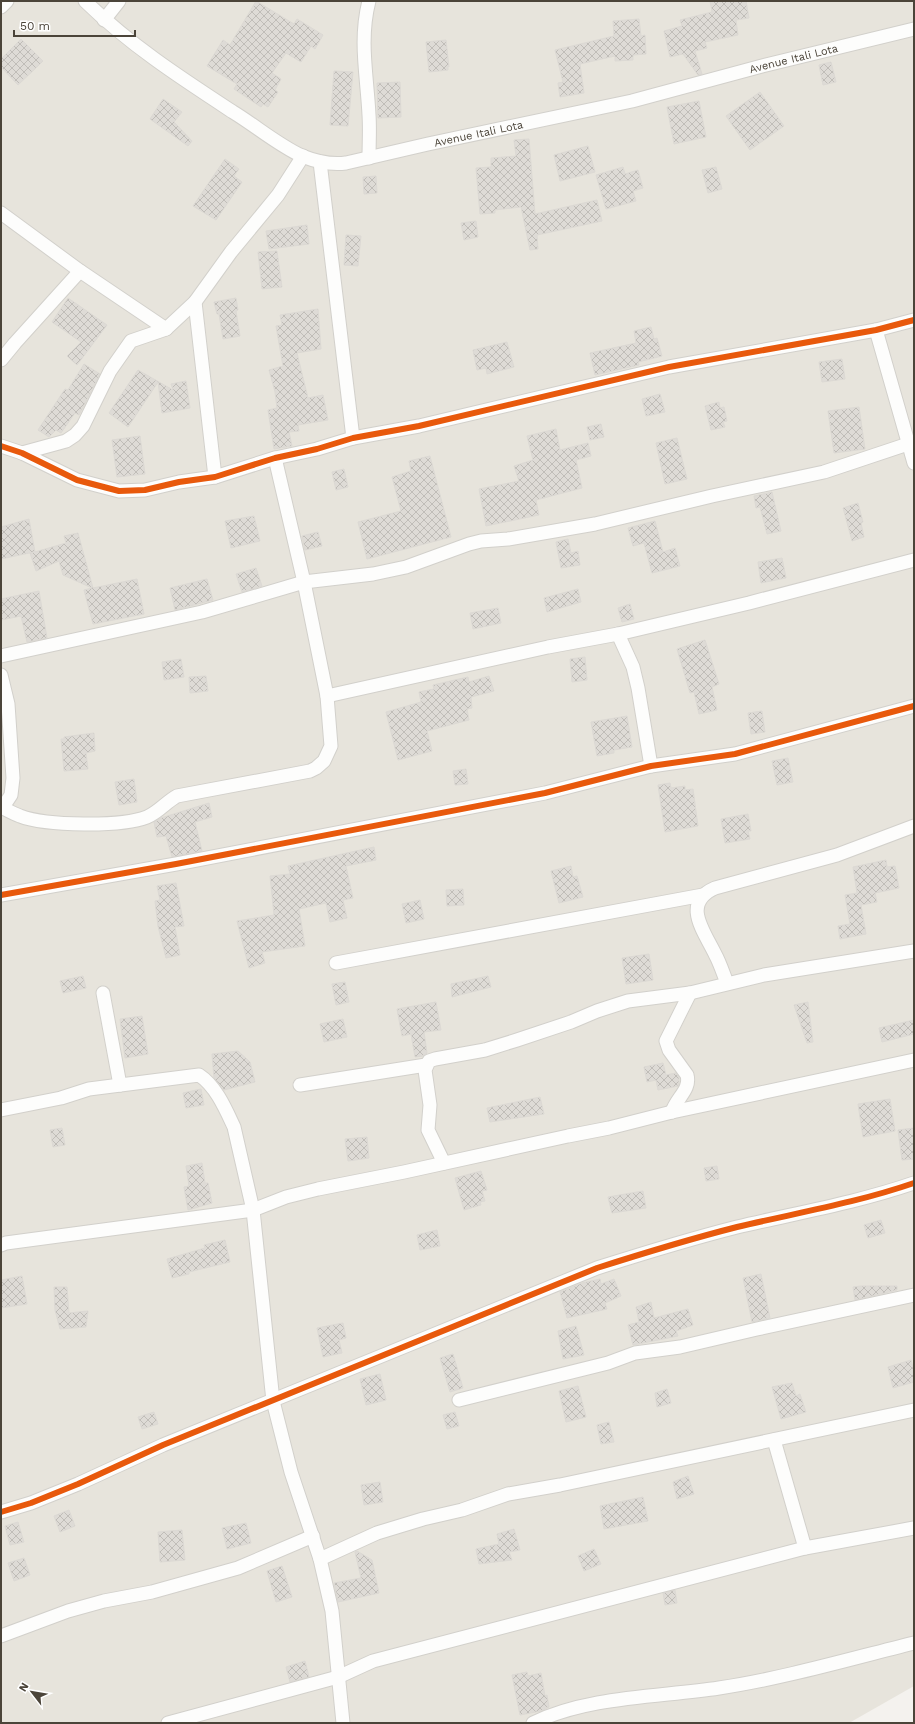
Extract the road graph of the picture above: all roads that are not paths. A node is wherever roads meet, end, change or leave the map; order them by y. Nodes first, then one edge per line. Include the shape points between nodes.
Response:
1 (7, 1) edge
2 (85, 1) edge
3 (119, 1) edge
4 (369, 1) edge
5 (1, 7) edge
6 (104, 20) junction
7 (914, 29) edge
8 (303, 156) junction
9 (368, 158) junction
10 (320, 162) junction
11 (1, 213) edge
12 (80, 271) junction
13 (195, 302) junction
14 (914, 320) edge
15 (166, 329) junction
16 (876, 330) junction
17 (1, 360) edge
18 (352, 438) junction
19 (912, 443) edge
20 (1, 446) edge
21 (22, 453) junction
22 (276, 458) junction
23 (914, 463) edge
24 (215, 477) junction
25 (914, 560) edge
26 (304, 582) junction
27 (618, 634) junction
28 (1, 656) edge
29 (1, 675) edge
30 (327, 696) junction
31 (914, 706) edge
32 (651, 766) junction
33 (1, 807) edge
34 (914, 826) edge
35 (1, 895) edge
36 (703, 895) junction
37 (914, 951) edge
38 (336, 963) dead end
39 (727, 983) junction
40 (103, 993) dead end
41 (690, 993) junction
42 (914, 1060) edge
43 (426, 1065) junction
44 (120, 1085) junction
45 (300, 1085) dead end
46 (1, 1110) edge
47 (672, 1112) junction
48 (444, 1163) junction
49 (914, 1183) edge
50 (253, 1210) junction
51 (1, 1245) edge
52 (914, 1295) edge
53 (459, 1400) dead end
54 (273, 1401) junction
55 (914, 1410) edge
56 (774, 1440) junction
57 (1, 1512) edge
58 (914, 1528) edge
59 (313, 1536) junction
60 (805, 1548) junction
61 (320, 1559) junction
62 (1, 1636) edge
63 (914, 1643) edge
64 (338, 1678) junction
65 (168, 1723) edge
66 (343, 1723) edge
67 (533, 1723) edge

1 - 5 street
2 - 6 street, Avenue Itali Lota
3 - 6 street
4 - 9 street via 364,19 363,49 369,115
6 - 8 street, Avenue Itali Lota via 190,84
7 - 9 street, Avenue Itali Lota via 632,101
8 - 10 street, Avenue Itali Lota
8 - 13 street via 278,195 231,252
9 - 10 street, Avenue Itali Lota via 335,164
10 - 18 street
11 - 12 street
12 - 15 street
12 - 17 street
13 - 15 street
13 - 24 street
14 - 16 street
15 - 21 street via 131,340 110,371 83,426 75,435 66,441
16 - 18 street via 669,367 458,418
16 - 19 street
18 - 22 street
19 - 23 street
19 - 26 street via 824,472 595,524 470,544 391,571
20 - 21 street
21 - 24 street via 77,480 118,491 144,490
22 - 24 street
22 - 26 street
25 - 27 street
26 - 28 street via 202,612
26 - 30 street
27 - 30 street
27 - 32 street via 633,667
29 - 33 street via 8,704 13,778 11,795
30 - 33 street via 331,746 324,761 310,772 177,796 148,816 129,821 69,824 35,820
31 - 32 street via 735,754
32 - 35 street via 545,793
34 - 36 street via 837,855 715,888
36 - 38 street
36 - 39 street via 697,917
37 - 39 street
39 - 41 street
40 - 44 street
41 - 43 street via 623,1003 485,1050 435,1059
41 - 47 street via 666,1042 688,1080 686,1090
42 - 47 street
43 - 45 street
43 - 48 street via 430,1105 428,1130
44 - 46 street via 89,1089 61,1098
44 - 50 street via 194,1075 206,1079 234,1127
47 - 48 street
48 - 50 street via 318,1189 286,1197
49 - 54 street via 888,1192 738,1227 597,1268
50 - 51 street
50 - 54 street
52 - 53 street via 680,1348 635,1353 608,1363
54 - 57 street via 163,1445 31,1504
54 - 59 street via 291,1472
55 - 56 street
56 - 60 street
56 - 61 street via 508,1494 462,1510 377,1533
58 - 60 street
59 - 61 street
59 - 62 street via 238,1568 152,1592 68,1611
60 - 64 street via 373,1661
61 - 64 street via 332,1611
63 - 67 street via 760,1681 594,1704
64 - 65 street
64 - 66 street

